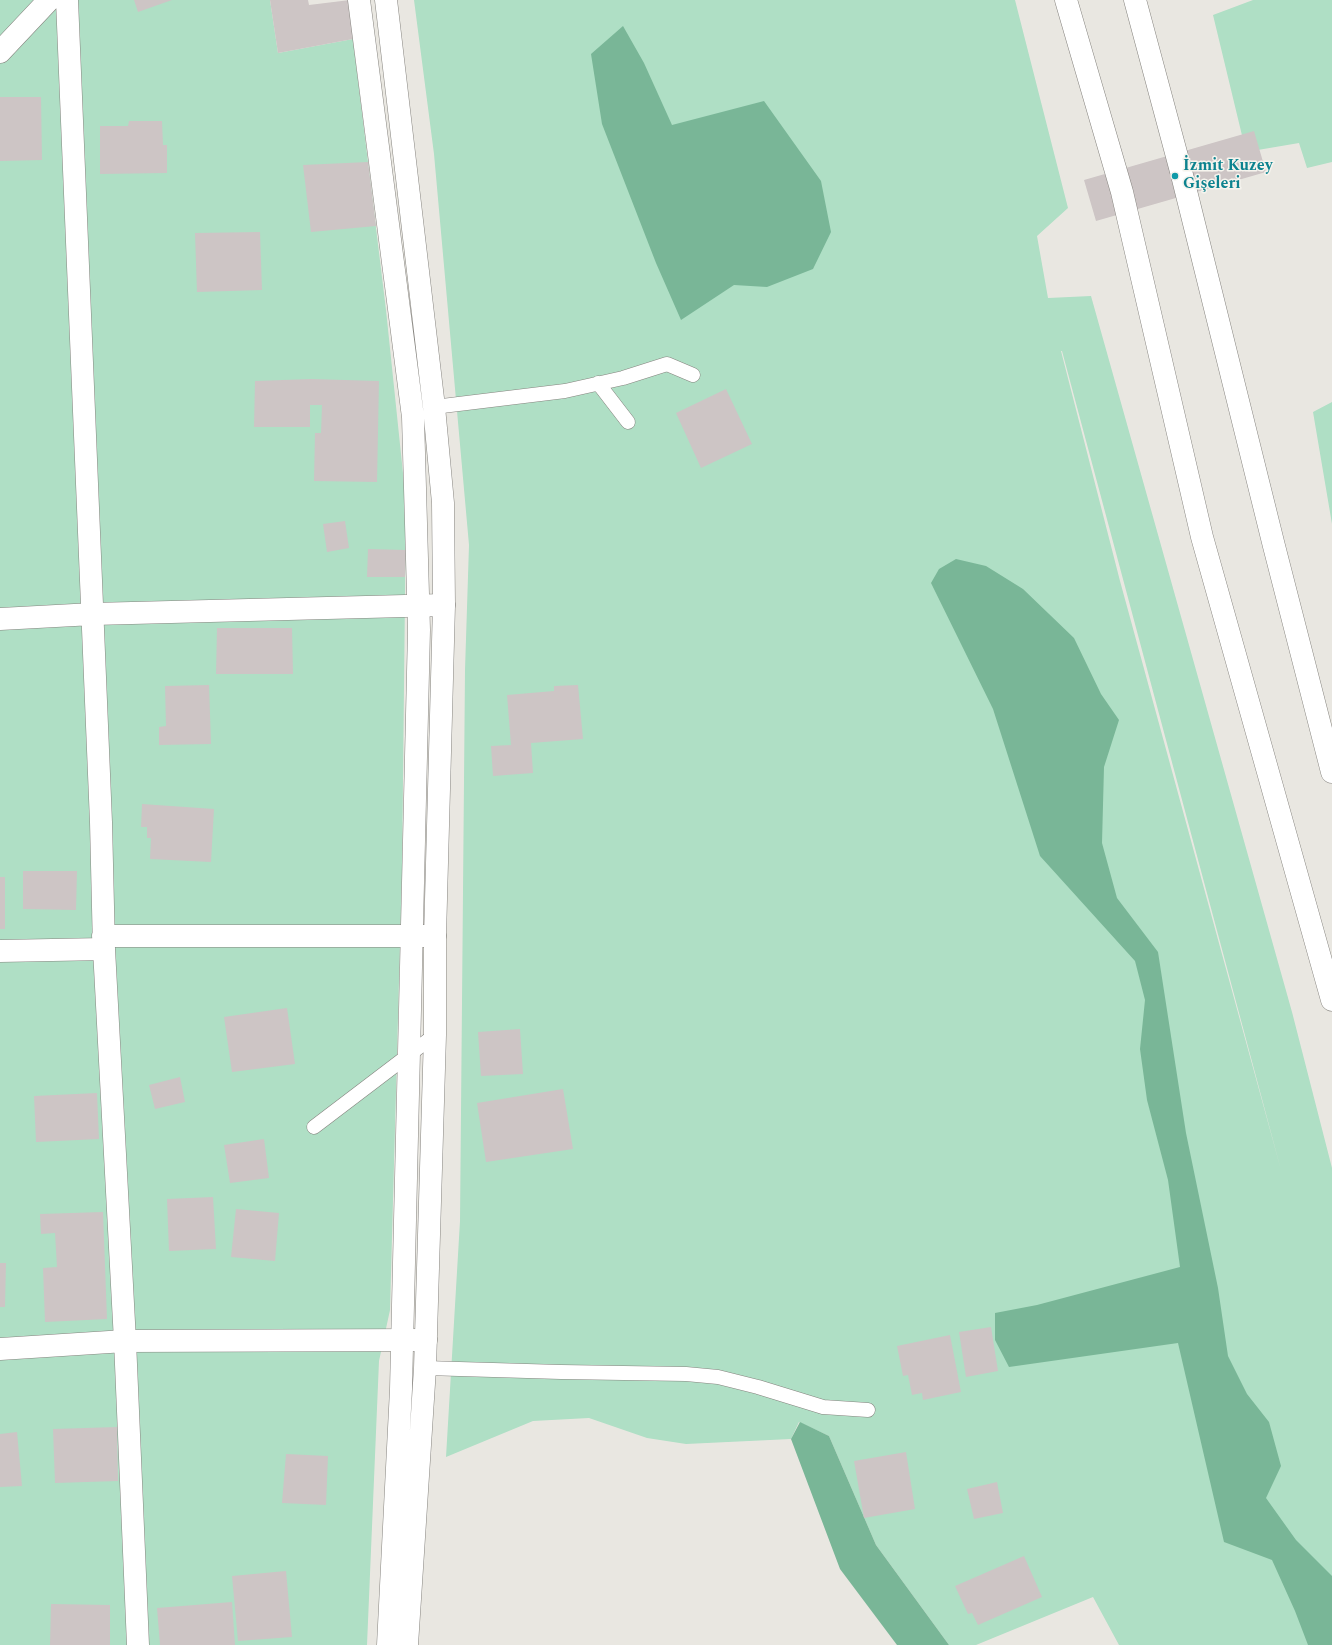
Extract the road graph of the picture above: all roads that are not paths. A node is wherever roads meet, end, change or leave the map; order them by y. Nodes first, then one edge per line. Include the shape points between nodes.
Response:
1 (49, 0) edge
2 (67, 0) edge
3 (359, 0) edge
4 (386, 0) edge
5 (1066, 0) edge
6 (1135, 0) edge
7 (0, 52) edge
8 (693, 375) dead end
9 (598, 383) junction
10 (434, 407) junction
11 (628, 422) dead end
12 (444, 605) junction
13 (418, 606) junction
14 (93, 614) junction
15 (0, 620) edge
16 (1332, 772) edge
17 (411, 936) junction
18 (435, 936) junction
19 (103, 943) junction
20 (0, 951) edge
21 (1332, 1000) edge
22 (435, 1035) junction
23 (408, 1056) junction
24 (314, 1127) dead end
25 (402, 1340) junction
26 (426, 1340) junction
27 (124, 1341) junction
28 (0, 1349) edge
29 (425, 1368) junction
30 (868, 1410) dead end
31 (138, 1645) edge
32 (388, 1645) edge
33 (407, 1645) edge

1 - 7 main road
2 - 14 main road
3 - 13 main road via 413,417
4 - 10 main road
5 - 21 main road via 1122,192 1202,537
6 - 16 main road via 1182,175
8 - 9 lane via 667,364
9 - 10 lane via 565,391
9 - 11 lane
10 - 12 main road via 443,503
12 - 13 main road
12 - 18 main road
13 - 14 main road
13 - 17 main road
14 - 15 main road
14 - 19 main road via 102,822
17 - 18 main road
17 - 19 main road
17 - 23 main road
18 - 22 main road
19 - 20 main road
19 - 27 main road
22 - 23 lane
22 - 26 main road
23 - 24 lane
23 - 25 main road
25 - 26 main road
25 - 27 main road
25 - 32 main road
26 - 29 main road
27 - 28 main road
27 - 31 main road
29 - 30 lane via 686,1374 758,1387 823,1407
29 - 33 main road

